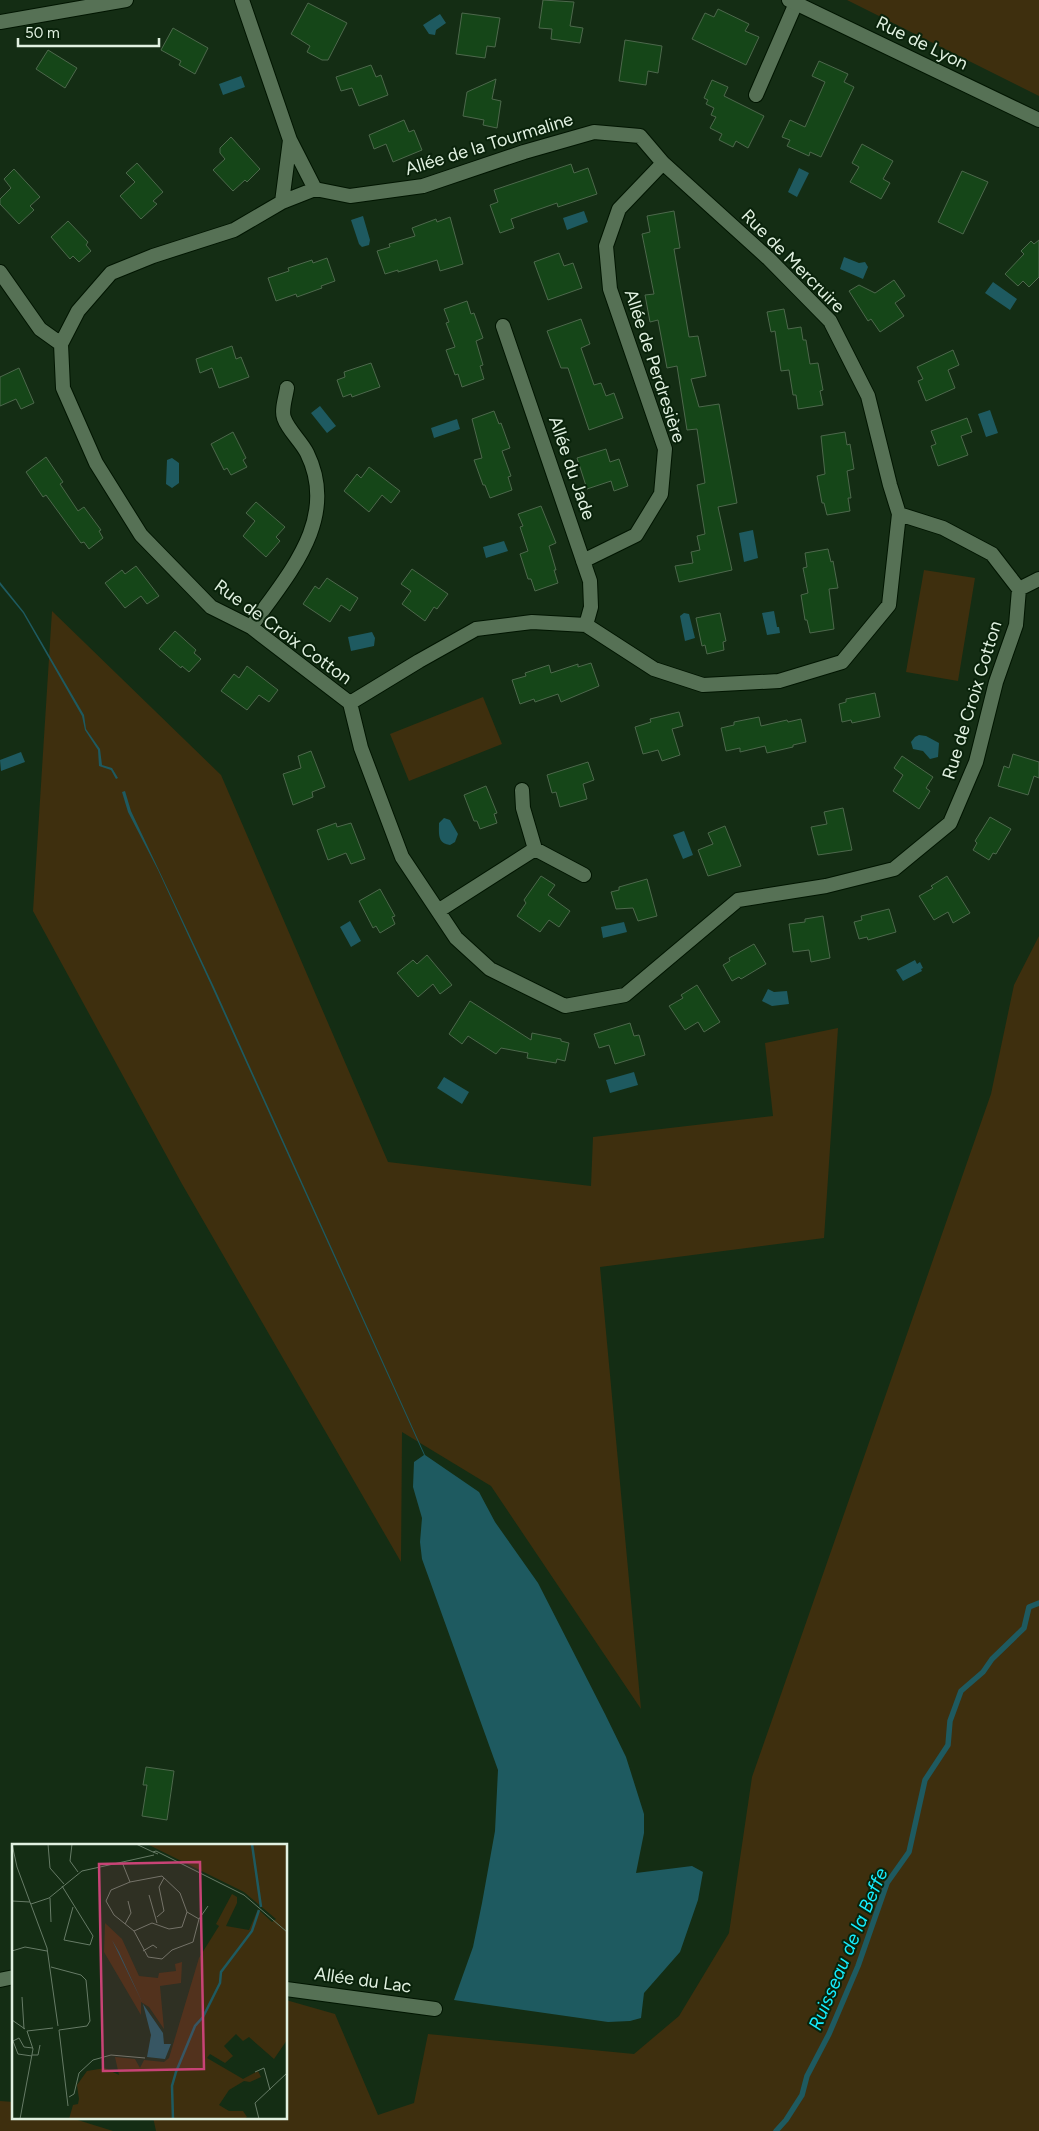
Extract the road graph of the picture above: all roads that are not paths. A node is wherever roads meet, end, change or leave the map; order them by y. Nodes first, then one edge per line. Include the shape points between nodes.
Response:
1 (126, 0) edge
2 (242, 0) edge
3 (793, 2) edge
4 (0, 22) edge
5 (756, 95) dead end
6 (1039, 120) edge
7 (290, 140) junction
8 (662, 164) junction
9 (314, 189) junction
10 (282, 202) junction
11 (0, 272) edge
12 (503, 326) dead end
13 (61, 344) junction
14 (287, 388) dead end
15 (899, 514) junction
16 (583, 561) junction
17 (1039, 579) edge
18 (1019, 589) junction
19 (586, 624) junction
20 (251, 627) junction
21 (350, 703) junction
22 (522, 790) dead end
23 (536, 849) junction
24 (584, 875) dead end
25 (438, 911) junction
26 (288, 1989) edge
27 (435, 2009) dead end

1 - 4 street
2 - 7 street
3 - 5 street
3 - 6 street, Rue de Lyon
7 - 9 street
7 - 10 street
8 - 9 street, Allée de la Tourmaline via 640,136 594,132 423,186 350,196
8 - 15 street, Rue de Mercruire via 769,260 830,321 868,396
8 - 16 street, Allée de Perdresière via 619,209 606,246 610,289 665,449 661,494 636,535
9 - 10 street, Rue de Croix Cotton
10 - 13 street, Rue de Croix Cotton via 234,230 153,256 111,274 78,311
11 - 13 street via 40,330
12 - 16 street, Allée du Jade
13 - 20 street, Rue de Croix Cotton via 63,388 96,463 141,535 211,607
14 - 20 street via 284,417 307,453 316,480 316,516 306,548
15 - 18 street via 943,528 992,554
15 - 19 street, Rue de Mercruire via 889,605 842,662 779,681 703,685 654,669
16 - 19 street, Allée du Jade via 590,580 591,607
17 - 18 street
18 - 25 street, Rue de Croix Cotton via 1016,625 996,682 976,762 950,823 894,869 826,886 738,900 625,995 565,1006 490,969 456,938
19 - 21 street via 532,622 476,629
20 - 21 street, Rue de Croix Cotton
21 - 25 street, Rue de Croix Cotton via 361,748 402,857
22 - 23 street via 523,808
23 - 24 street
23 - 25 street
26 - 27 street, Allée du Lac

